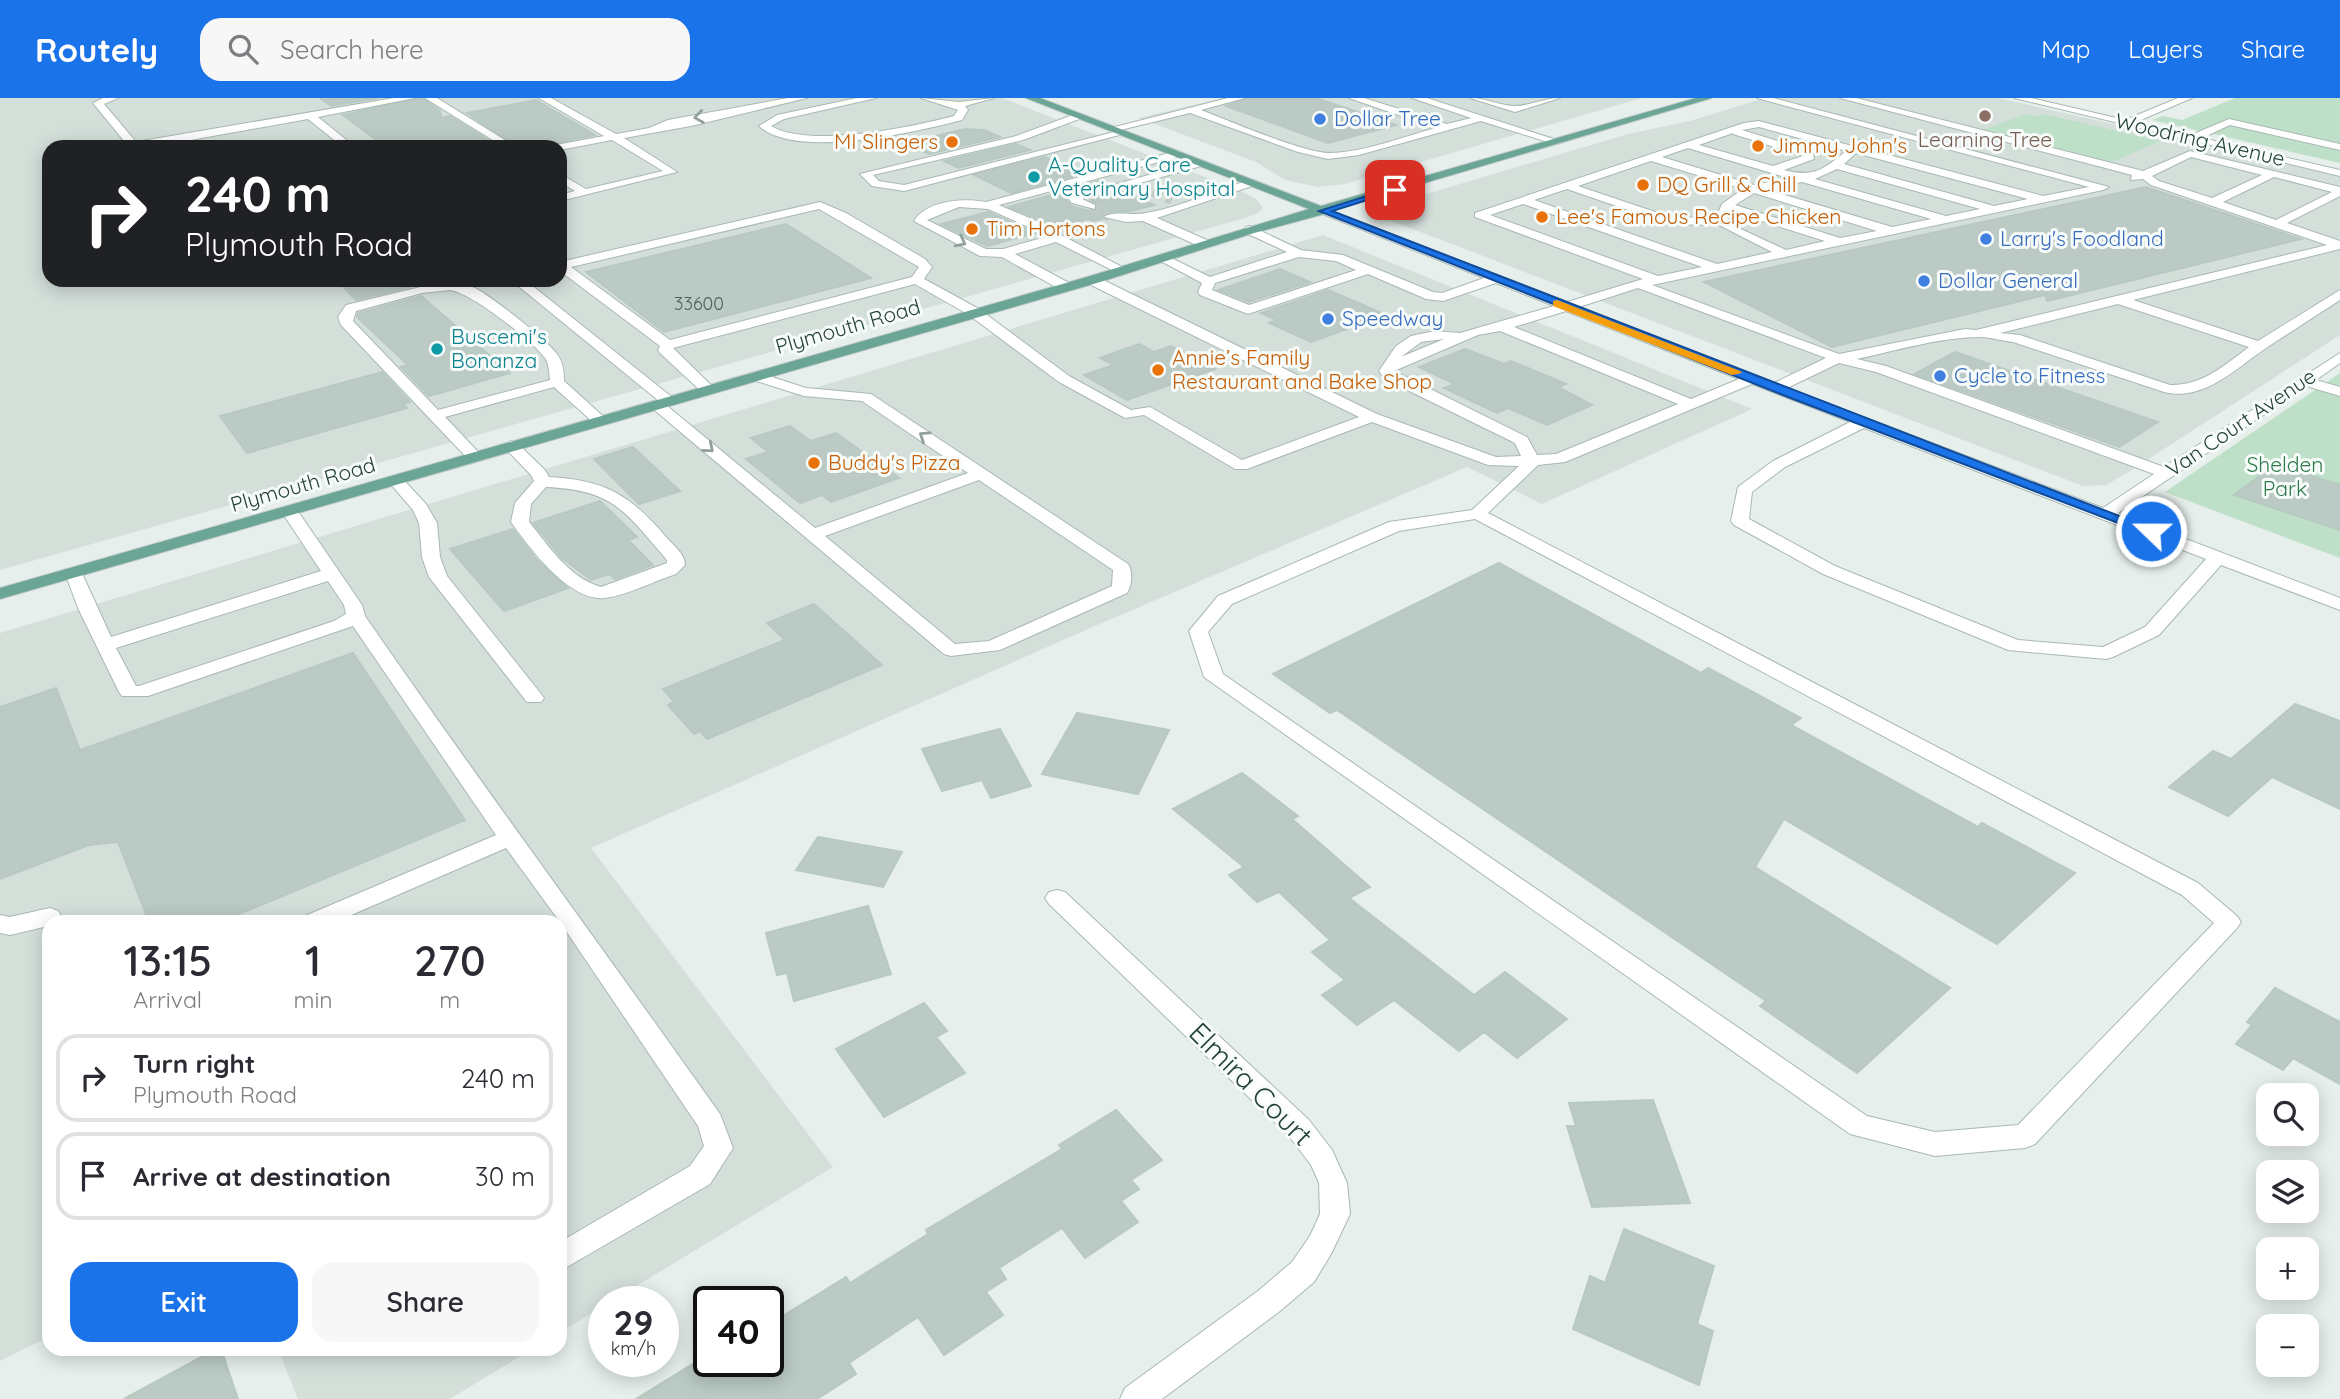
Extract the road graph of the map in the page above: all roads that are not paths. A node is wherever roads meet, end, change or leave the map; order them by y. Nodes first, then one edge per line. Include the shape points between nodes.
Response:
1 (113, 98) edge
2 (410, 98) edge
3 (430, 98) edge
4 (544, 98) edge
5 (802, 98) edge
6 (871, 98) edge
7 (926, 98) edge
8 (989, 98) edge
9 (1031, 98) edge
10 (1240, 98) edge
11 (1354, 98) edge
12 (1417, 98) edge
13 (1466, 98) edge
14 (1475, 98) edge
15 (1555, 98) edge
16 (1707, 98) edge
17 (1762, 98) edge
18 (1845, 98) edge
19 (2020, 98) edge
20 (2187, 98) edge
21 (959, 105) junction
22 (1440, 105) junction
23 (1886, 109) junction
24 (1191, 110) junction
25 (310, 116) junction
26 (1078, 116) junction
27 (1482, 118) junction
28 (1850, 121) junction
29 (2125, 123) junction
30 (1448, 128) junction
31 (1117, 131) junction
32 (1732, 131) junction
33 (1887, 131) junction
34 (614, 136) junction
35 (197, 137) junction
36 (2193, 138) junction
37 (129, 140) edge
38 (178, 140) edge
39 (200, 140) edge
40 (341, 140) edge
41 (499, 140) edge
42 (1558, 142) junction
43 (2216, 144) junction
44 (1688, 145) junction
45 (567, 146) edge
46 (2340, 147) edge
47 (1854, 148) junction
48 (1177, 154) junction
49 (2190, 154) junction
50 (1650, 157) junction
51 (1200, 163) junction
52 (1835, 166) junction
53 (1773, 170) junction
54 (2340, 173) edge
55 (2272, 174) junction
56 (2144, 175) junction
57 (1802, 178) junction
58 (567, 181) edge
59 (1131, 181) junction
60 (1251, 183) junction
61 (2113, 184) junction
62 (1565, 185) junction
63 (1754, 189) junction
64 (1153, 191) tunnel mouth
65 (2340, 191) edge
66 (586, 193) junction
67 (567, 197) edge
68 (1172, 200) tunnel mouth
69 (1522, 200) junction
70 (2045, 200) junction
71 (2213, 202) junction
72 (990, 204) junction
73 (1186, 206) junction
74 (1726, 206) junction
75 (1091, 207) dead end
76 (1994, 210) junction
77 (1324, 211) junction
78 (1110, 216) tunnel mouth
79 (1144, 216) junction
80 (1942, 219) junction
81 (1723, 222) junction
82 (2277, 224) junction
83 (1250, 230) junction
84 (1893, 231) junction
85 (1057, 238) junction
86 (1840, 242) junction
87 (1205, 244) junction
88 (2340, 245) edge
89 (1004, 253) junction
90 (1298, 253) junction
91 (1783, 253) junction
92 (1161, 258) junction
93 (567, 265) edge
94 (1715, 268) junction
95 (567, 270) edge
96 (1122, 270) junction
97 (1368, 270) junction
98 (1495, 279) junction
99 (917, 280) junction
100 (1092, 280) junction
101 (1657, 280) junction
102 (1209, 281) junction
103 (1638, 284) junction
104 (525, 287) edge
105 (1066, 287) junction
106 (2340, 294) edge
107 (2119, 300) junction
108 (1564, 306) junction
109 (974, 312) junction
110 (1501, 327) junction
111 (1976, 334) junction
112 (668, 345) junction
113 (2260, 346) junction
114 (2340, 357) edge
115 (1838, 358) junction
116 (755, 376) junction
117 (1752, 379) junction
118 (2304, 381) junction
119 (557, 382) junction
120 (1774, 388) junction
121 (708, 390) junction
122 (2340, 392) edge
123 (662, 403) junction
124 (1691, 404) junction
125 (435, 415) junction
126 (1372, 417) junction
127 (600, 421) junction
128 (1863, 422) junction
129 (511, 446) junction
130 (475, 457) junction
131 (1532, 461) junction
132 (2165, 473) junction
133 (980, 474) junction
134 (395, 480) junction
135 (542, 482) junction
136 (289, 511) junction
137 (2107, 513) junction
138 (1477, 514) junction
139 (812, 535) junction
140 (2218, 557) junction
141 (74, 573) junction
142 (331, 574) junction
143 (0, 594) edge
144 (2340, 604) edge
145 (356, 616) junction
146 (105, 645) junction
147 (534, 698) dead end
148 (510, 838) junction
149 (1057, 898) dead end
150 (329, 915) edge
151 (42, 919) edge
152 (0, 924) edge
153 (567, 1254) edge
154 (1136, 1399) edge

1 - 37 street via 98,103
2 - 25 street
3 - 41 street
4 - 34 street
5 - 34 street
6 - 21 street via 780,117 764,126 798,138 880,135 958,118 963,110
7 - 21 street
8 - 21 street
9 - 26 main road
10 - 24 street
11 - 30 street
12 - 22 street
13 - 22 street
14 - 15 street via 1515,109
16 - 42 main road, Plymouth Road
17 - 28 street
18 - 23 street
19 - 29 street, Woodring Avenue
20 - 29 street
22 - 27 street
23 - 28 street
23 - 56 street
24 - 30 street via 1328,156
24 - 31 street
25 - 35 street
25 - 40 street
26 - 31 main road
26 - 31 street via 1019,138 865,174 876,184 904,188
27 - 30 street
27 - 42 street
28 - 33 street
29 - 36 street, Woodring Avenue
31 - 48 main road
32 - 44 street
32 - 47 street via 1759,124
32 - 53 street via 1809,154 1800,163
33 - 47 street
33 - 61 street
34 - 45 street
34 - 66 street via 672,172
35 - 38 street
35 - 39 street
36 - 43 street, Woodring Avenue
36 - 46 street via 2229,122
42 - 77 main road, Plymouth Road
43 - 49 street
43 - 54 street, Woodring Avenue
44 - 50 street
44 - 53 street
47 - 52 street
47 - 70 street
48 - 51 main road
48 - 72 street
49 - 55 street
49 - 56 street
50 - 62 street
50 - 63 street
51 - 59 street
51 - 60 main road
52 - 57 street
52 - 76 street
53 - 57 street
55 - 65 street
55 - 71 street
56 - 61 street
56 - 71 street
57 - 63 street
57 - 80 street
58 - 66 street
59 - 64 street
59 - 75 street via 1074,198
60 - 73 street
60 - 77 main road
61 - 70 street
62 - 69 street
62 - 81 street via 1669,220
63 - 74 street via 1734,196
63 - 84 street
65 - 82 street
66 - 67 street
68 - 73 street
69 - 94 street
69 - 101 street via 1479,215
70 - 76 street
71 - 82 street
72 - 85 street
72 -> 89 street via 948,205 920,221 984,253
73 - 79 street
74 - 81 street
74 - 86 street
76 - 80 street
77 - 83 main road, Plymouth Road
77 - 98 street
78 - 79 street via 1124,220
79 - 87 street
80 - 84 street
81 - 91 street
82 - 88 street
83 - 87 main road, Plymouth Road
83 - 90 street
84 - 86 street
85 - 89 street
85 - 96 street
86 - 91 street
87 - 92 main road, Plymouth Road
88 - 107 street
89 - 105 street
90 - 97 street via 1339,258
90 - 102 street
91 - 94 street
92 - 96 main road, Plymouth Road
92 - 102 street
93 - 99 street via 820,205 921,262 926,267
94 - 101 street
95 - 112 street
96 - 100 main road, Plymouth Road
97 - 98 street via 1437,296
97 - 102 street via 1248,310 1205,292
98 - 108 street
99 - 109 street
99 - 112 street
100 - 105 main road, Plymouth Road
100 - 126 street
101 - 103 street
103 - 108 street
103 - 115 street
104 - 123 street
105 - 109 main road, Plymouth Road
106 - 113 street
107 - 111 street
107 - 113 street
108 - 110 street
108 - 117 street
109 - 116 main road, Plymouth Road
109 - 126 street via 1064,379 1130,415 1145,410 1241,466
110 - 124 street
110 - 131 street via 1463,337 1386,371 1521,440
111 - 113 street via 2015,338 2185,391 2199,388
111 - 115 street via 1965,332
112 - 121 street via 665,350 674,361
114 - 118 street, Van Court Avenue
115 - 120 street
115 - 132 street via 1881,369
116 - 121 main road, Plymouth Road
133 -> 116 street via 866,397 804,393
117 - 120 street
117 - 124 street
118 - 122 street
118 - 132 street, Van Court Avenue
119 - 125 street
119 - 125 street via 551,356 464,288 428,289 351,308 346,322
119 - 127 street
120 - 128 street
121 - 123 main road, Plymouth Road
123 - 127 main road, Plymouth Road
123 -> 139 street
124 - 131 street via 1559,459
125 - 130 street
126 - 131 street via 1494,462
127 - 129 main road, Plymouth Road
128 - 137 street
128 - 140 street via 1779,464 1744,490 1740,522 1829,570 2015,646 2106,653 2152,631
129 - 130 main road, Plymouth Road
129 - 135 street via 539,473
130 - 134 main road, Plymouth Road
131 - 138 street
132 - 137 street, Van Court Avenue
133 - 139 street
133 - 139 street via 1122,568 1121,589 993,646 951,650
134 - 136 main road, Plymouth Road
134 - 147 street via 428,523 438,577
135 - 135 street via 523,503 520,522 569,578 602,593 676,565 676,559 630,509 599,489
136 - 141 main road, Plymouth Road
136 - 142 street
137 - 140 street
138 - 138 street via 1395,526 1225,600 1198,631 1214,677 1860,1126 1935,1144 2025,1136 2229,922 2190,889
140 - 144 street
141 - 143 main road, Plymouth Road
141 - 146 street
142 - 145 street
142 - 146 street
145 - 146 street via 141,692 129,692
145 - 148 street
148 - 150 street
148 - 153 street via 702,1111 719,1148 700,1175
149 - 154 street, Elmira Court via 1299,1128 1322,1158 1333,1183 1335,1214 1303,1272
151 - 152 street

